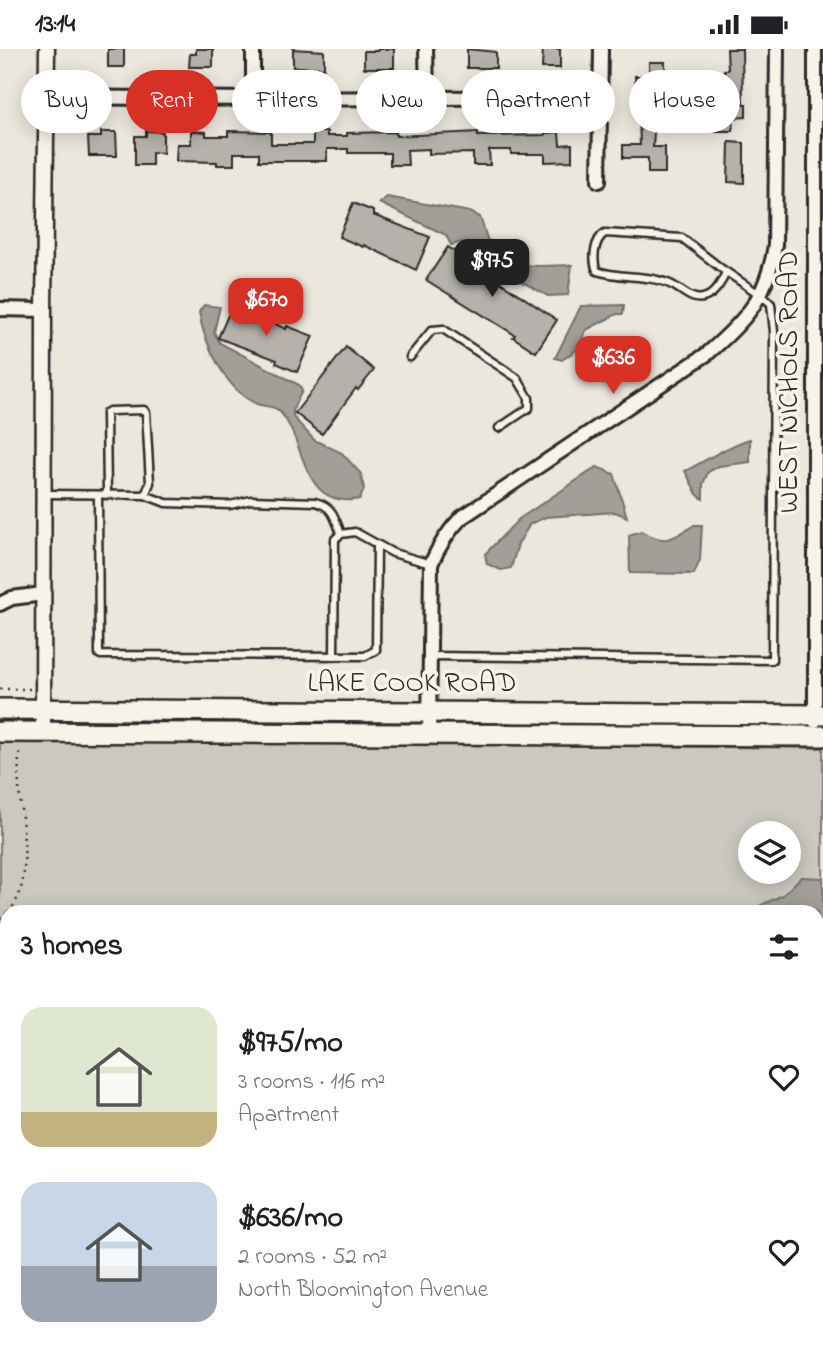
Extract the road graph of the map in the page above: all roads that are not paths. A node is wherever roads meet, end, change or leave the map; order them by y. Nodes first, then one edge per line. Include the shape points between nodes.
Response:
1 (47, 49) edge
2 (253, 49) edge
3 (426, 49) edge
4 (601, 49) edge
5 (777, 49) edge
6 (818, 57) edge
7 (47, 70) edge
8 (253, 70) edge
9 (426, 70) edge
10 (601, 70) edge
11 (112, 98) edge
12 (232, 100) edge
13 (47, 133) edge
14 (600, 133) edge
15 (819, 150) edge
16 (599, 181) dead end
17 (819, 194) edge
18 (726, 272) junction
19 (759, 294) junction
20 (819, 301) edge
21 (0, 309) edge
22 (44, 310) junction
23 (410, 357) dead end
24 (819, 413) edge
25 (499, 428) dead end
26 (43, 494) junction
27 (98, 495) junction
28 (107, 495) junction
29 (145, 495) junction
30 (819, 531) edge
31 (341, 534) junction
32 (377, 544) junction
33 (431, 564) junction
34 (43, 594) junction
35 (0, 604) edge
36 (334, 656) junction
37 (429, 656) junction
38 (819, 672) edge
39 (9, 709) edge
40 (43, 709) junction
41 (429, 712) junction
42 (819, 715) edge
43 (9, 732) edge
44 (43, 732) junction
45 (429, 734) junction
46 (819, 736) edge

1 - 7 street
2 - 8 street
3 - 9 street
4 - 10 street
5 - 19 street via 775,245 771,269
6 - 15 street, WEST NICHOLS ROAD
11 - 12 street
13 - 22 street
14 - 16 street
15 - 17 street, WEST NICHOLS ROAD
17 - 20 street, WEST NICHOLS ROAD
18 - 18 lane via 682,238 605,233 597,245 597,271 670,284 695,299 706,297
18 - 19 lane
19 - 33 street via 739,325 706,354 461,518 441,541
19 - 37 lane via 771,304 774,332 772,660
20 - 24 street, WEST NICHOLS ROAD
21 - 22 street
22 - 26 street
23 - 25 lane via 432,330 443,330 517,378 529,398 529,408
24 - 30 street, WEST NICHOLS ROAD
26 - 27 lane
26 - 34 street
27 - 28 lane
27 - 36 lane via 99,654
28 - 29 lane
28 - 29 lane via 106,413 144,410 150,483
29 - 31 lane via 166,503 315,502 333,511
30 - 38 street, WEST NICHOLS ROAD
31 - 32 lane via 355,532
31 - 36 lane via 333,550
32 - 33 lane
32 - 36 lane via 376,650 365,656
33 - 37 street
34 - 35 street
34 - 40 street
37 - 41 street
38 - 42 street, WEST NICHOLS ROAD
39 - 40 main road, LAKE COOK ROAD
40 - 41 main road, LAKE COOK ROAD
40 - 44 street
41 - 42 main road, LAKE COOK ROAD
41 - 45 street
42 - 46 street, WEST NICHOLS ROAD
43 - 44 main road, LAKE COOK ROAD
44 - 45 main road, LAKE COOK ROAD
45 - 46 main road, LAKE COOK ROAD

